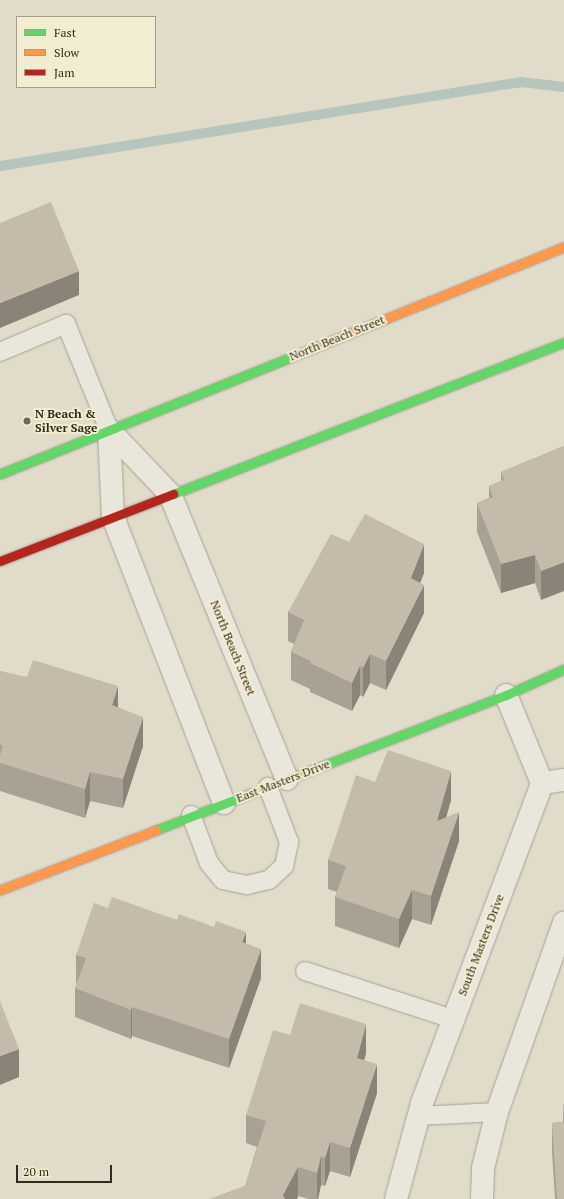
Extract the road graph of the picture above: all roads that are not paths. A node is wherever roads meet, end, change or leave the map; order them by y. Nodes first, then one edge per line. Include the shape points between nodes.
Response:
1 (564, 247) edge
2 (564, 342) edge
3 (0, 352) edge
4 (109, 430) junction
5 (0, 474) edge
6 (170, 494) junction
7 (113, 517) junction
8 (0, 561) edge
9 (564, 669) edge
10 (506, 695) junction
11 (564, 780) edge
12 (277, 783) junction
13 (542, 783) junction
14 (224, 803) junction
15 (192, 816) junction
16 (0, 890) edge
17 (564, 923) edge
18 (306, 971) dead end
19 (453, 1020) junction
20 (497, 1112) junction
21 (418, 1116) junction
22 (396, 1199) edge
23 (482, 1199) edge

1 - 4 main road, North Beach Street
2 - 6 main road
3 - 4 lane via 66,324
4 - 5 main road, North Beach Street
4 - 6 street, North Beach Street
4 - 7 street
6 - 7 main road
6 - 12 street, North Beach Street
7 - 8 main road
7 - 14 street
9 - 10 main road, East Masters Drive
10 - 12 main road, East Masters Drive
10 - 13 street
11 - 13 street
12 - 14 main road, East Masters Drive
12 - 15 lane via 289,842 284,866 269,880 247,885 223,880 209,863
13 - 19 street, South Masters Drive
14 - 15 main road, East Masters Drive
15 - 16 main road, East Masters Drive
17 - 20 street
18 - 19 lane
19 - 21 street, South Masters Drive
20 - 21 lane
20 - 23 street via 482,1168
21 - 22 street, South Masters Drive

